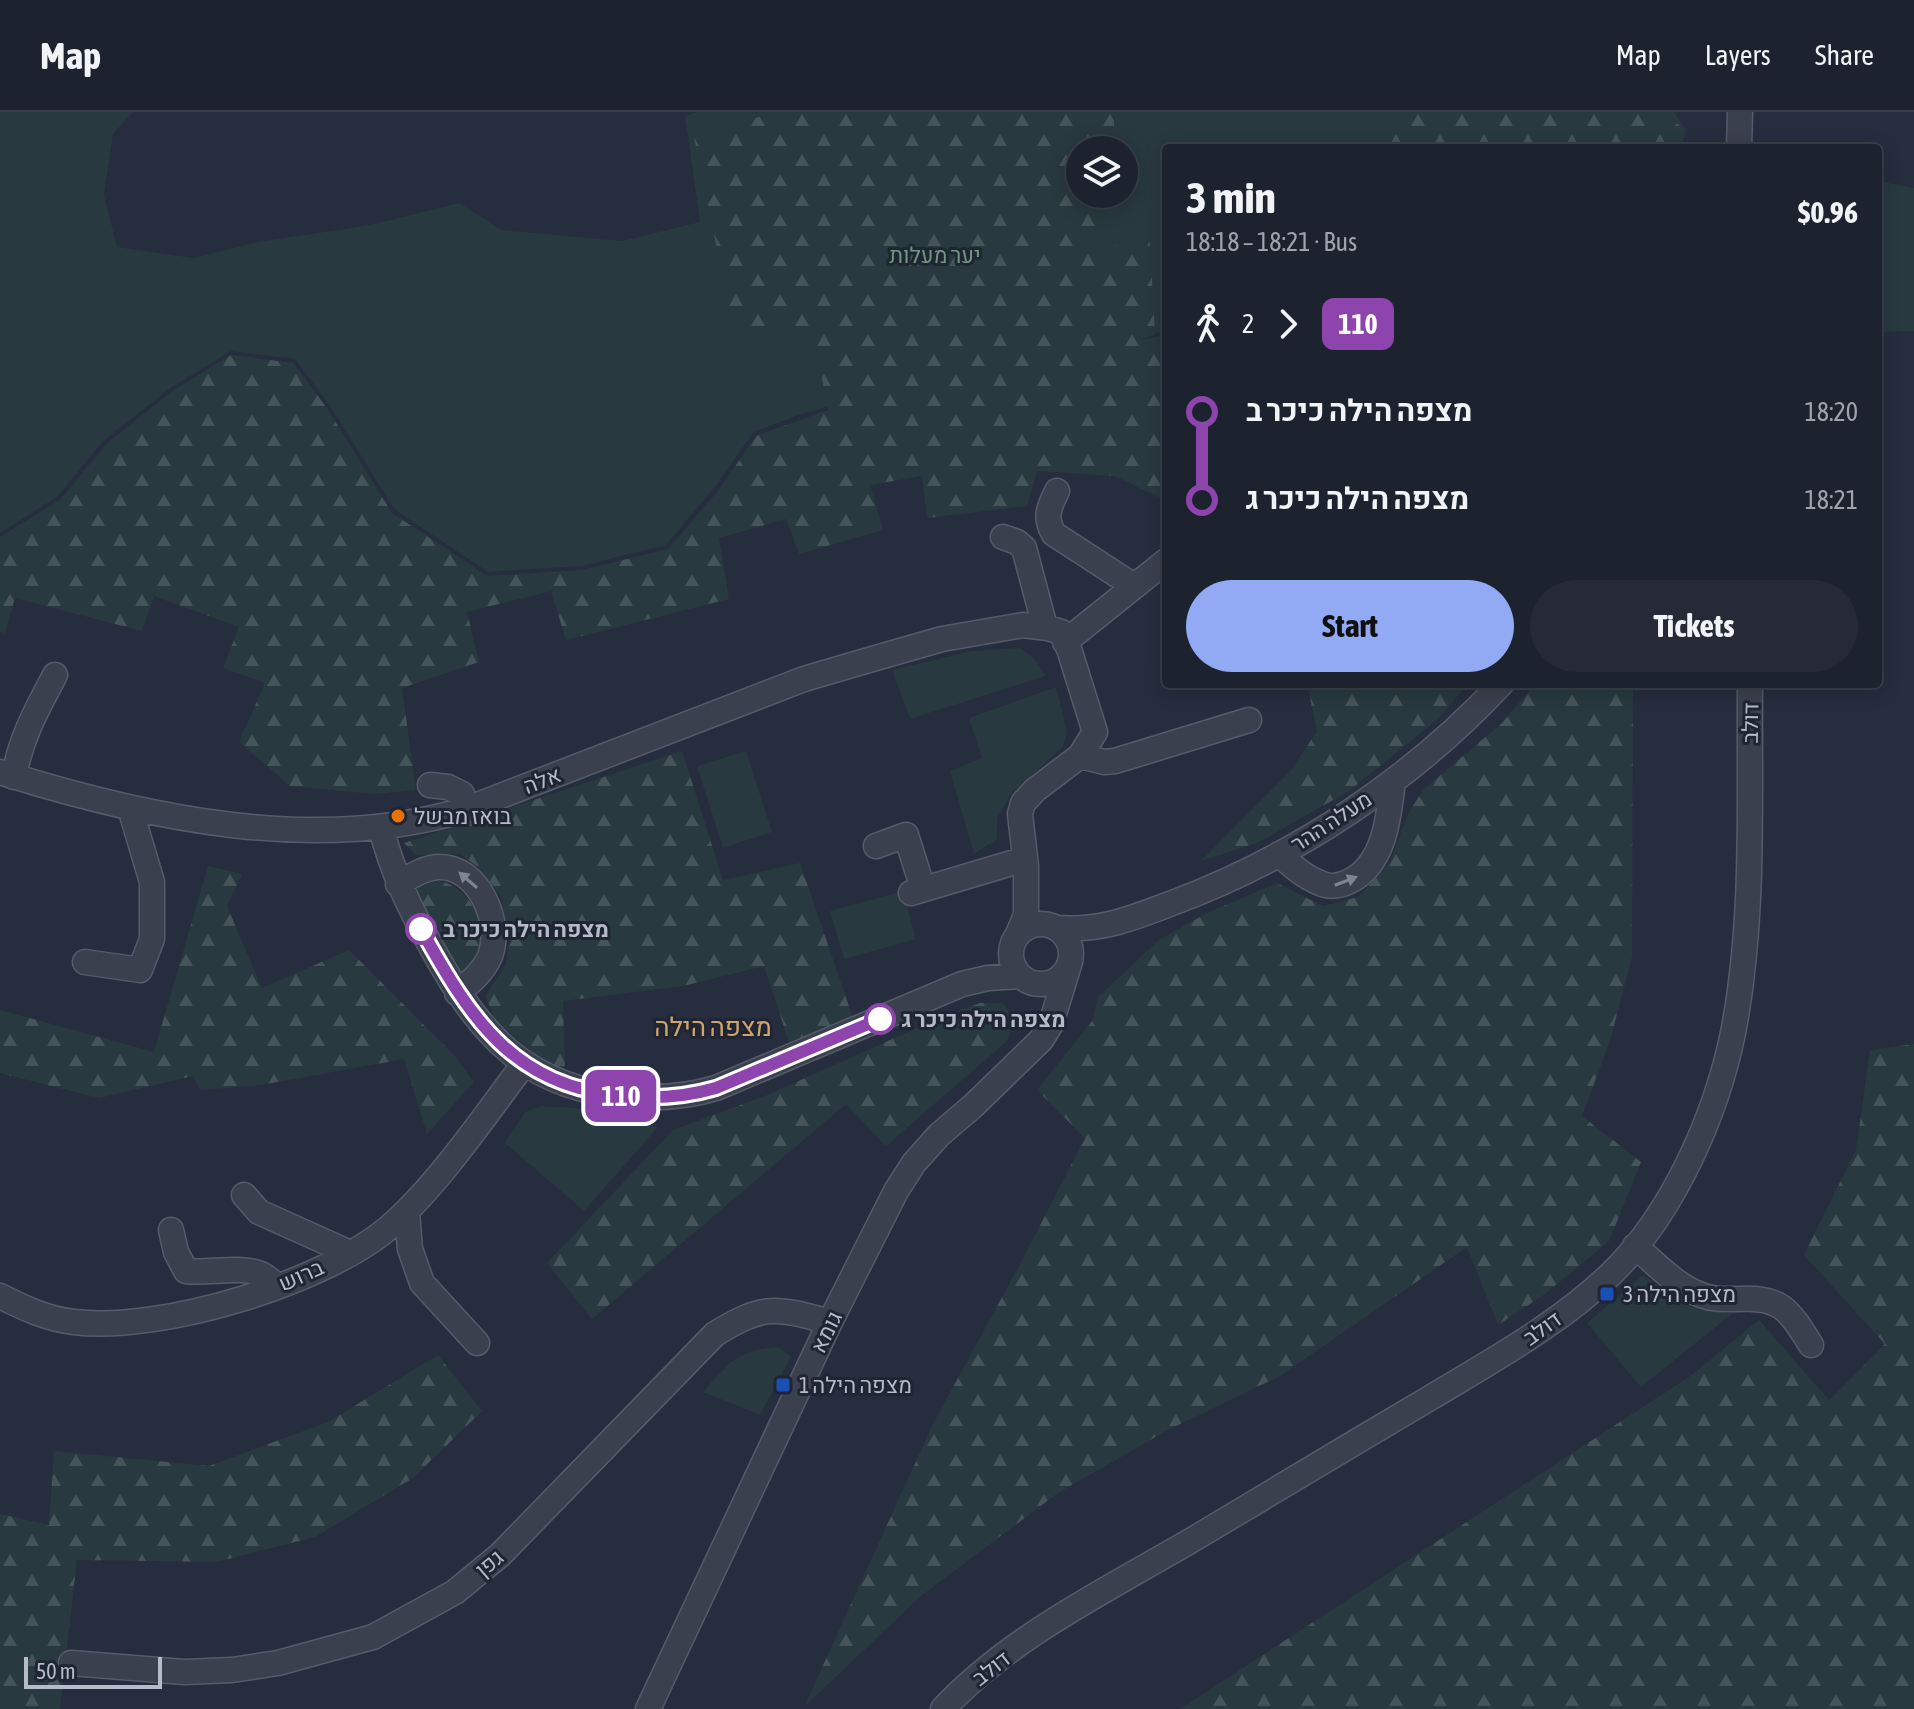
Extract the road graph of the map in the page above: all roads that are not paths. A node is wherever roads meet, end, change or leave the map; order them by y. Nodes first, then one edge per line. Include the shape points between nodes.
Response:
1 (1740, 112) edge
2 (1739, 144) edge
3 (1057, 491) dead end
4 (1003, 537) dead end
5 (1162, 564) edge
6 (1134, 586) junction
7 (1045, 627) junction
8 (1065, 642) junction
9 (55, 675) dead end
10 (1497, 688) edge
11 (1750, 688) edge
12 (1249, 720) dead end
13 (1080, 756) junction
14 (7, 775) edge
15 (1393, 781) junction
16 (430, 785) dead end
17 (130, 808) junction
18 (467, 809) junction
19 (381, 828) junction
20 (876, 846) dead end
21 (1279, 854) junction
22 (1026, 862) junction
23 (398, 884) junction
24 (1135, 918) junction
25 (1052, 926) junction
26 (1016, 938) junction
27 (85, 962) dead end
28 (1070, 963) junction
29 (1025, 979) junction
30 (962, 984) junction
31 (457, 993) junction
32 (1041, 1040) junction
33 (524, 1064) junction
34 (244, 1195) dead end
35 (407, 1211) junction
36 (171, 1230) dead end
37 (1635, 1246) junction
38 (350, 1253) junction
39 (278, 1286) junction
40 (0, 1296) edge
41 (830, 1322) junction
42 (477, 1343) dead end
43 (1811, 1345) dead end
44 (71, 1663) dead end
45 (648, 1709) edge
46 (943, 1709) edge

1 - 2 street
3 - 6 street via 1049,507 1048,524 1054,534
4 - 7 street via 1024,548
5 - 6 street
6 - 8 street
7 - 8 street via 1061,632
7 - 18 street, אלה via 1023,625 942,639 804,679
8 - 13 street via 1095,732
9 - 14 street
10 - 15 street, מעלה ההר
11 - 37 street, דולב via 1747,934 1732,1036 1698,1141 1674,1190
12 - 13 street via 1115,761
13 - 22 street via 1023,803
14 - 17 street, אלה
15 - 21 street, מעלה ההר
21 -> 15 street via 1322,885 1355,879 1369,867 1386,829
16 - 18 street via 462,794
17 - 19 street, אלה via 267,827
17 - 27 street via 152,882 152,939 140,970
18 - 19 street, אלה
19 - 23 street
20 - 22 street via 906,835 917,891
21 - 24 street, מעלה ההר
22 - 25 street
22 - 26 street via 1026,915
23 - 31 street
31 -> 23 street via 479,973 494,943 482,893 455,870 438,867
24 - 25 street, מעלה ההר via 1092,928
24 - 28 street, מעלה ההר via 1102,934
25 - 26 street via 1027,927
25 - 28 street via 1065,935
26 - 29 street via 1011,957
26 - 30 street via 986,970
28 - 29 street via 1051,983
28 - 32 street
29 - 30 street
29 - 32 street via 1041,998 1046,1015
30 - 33 street via 690,1096 611,1095 554,1080
31 - 33 street
32 - 41 street, גומא via 914,1163
33 - 35 street, ברוש
34 - 38 street via 259,1212
35 - 38 street, ברוש
35 - 42 street via 410,1249 422,1283
36 - 39 street via 186,1271 243,1271 261,1274
37 - 43 street via 1696,1294 1781,1304
37 - 46 street, דולב via 1612,1273 1534,1335 1064,1616 984,1671
38 - 39 street, ברוש
39 - 40 street, ברוש via 199,1310 114,1323 47,1317
41 - 44 street, גפן via 768,1309 715,1334 500,1555 455,1592 373,1637 232,1670 156,1671
41 - 45 street, גומא

